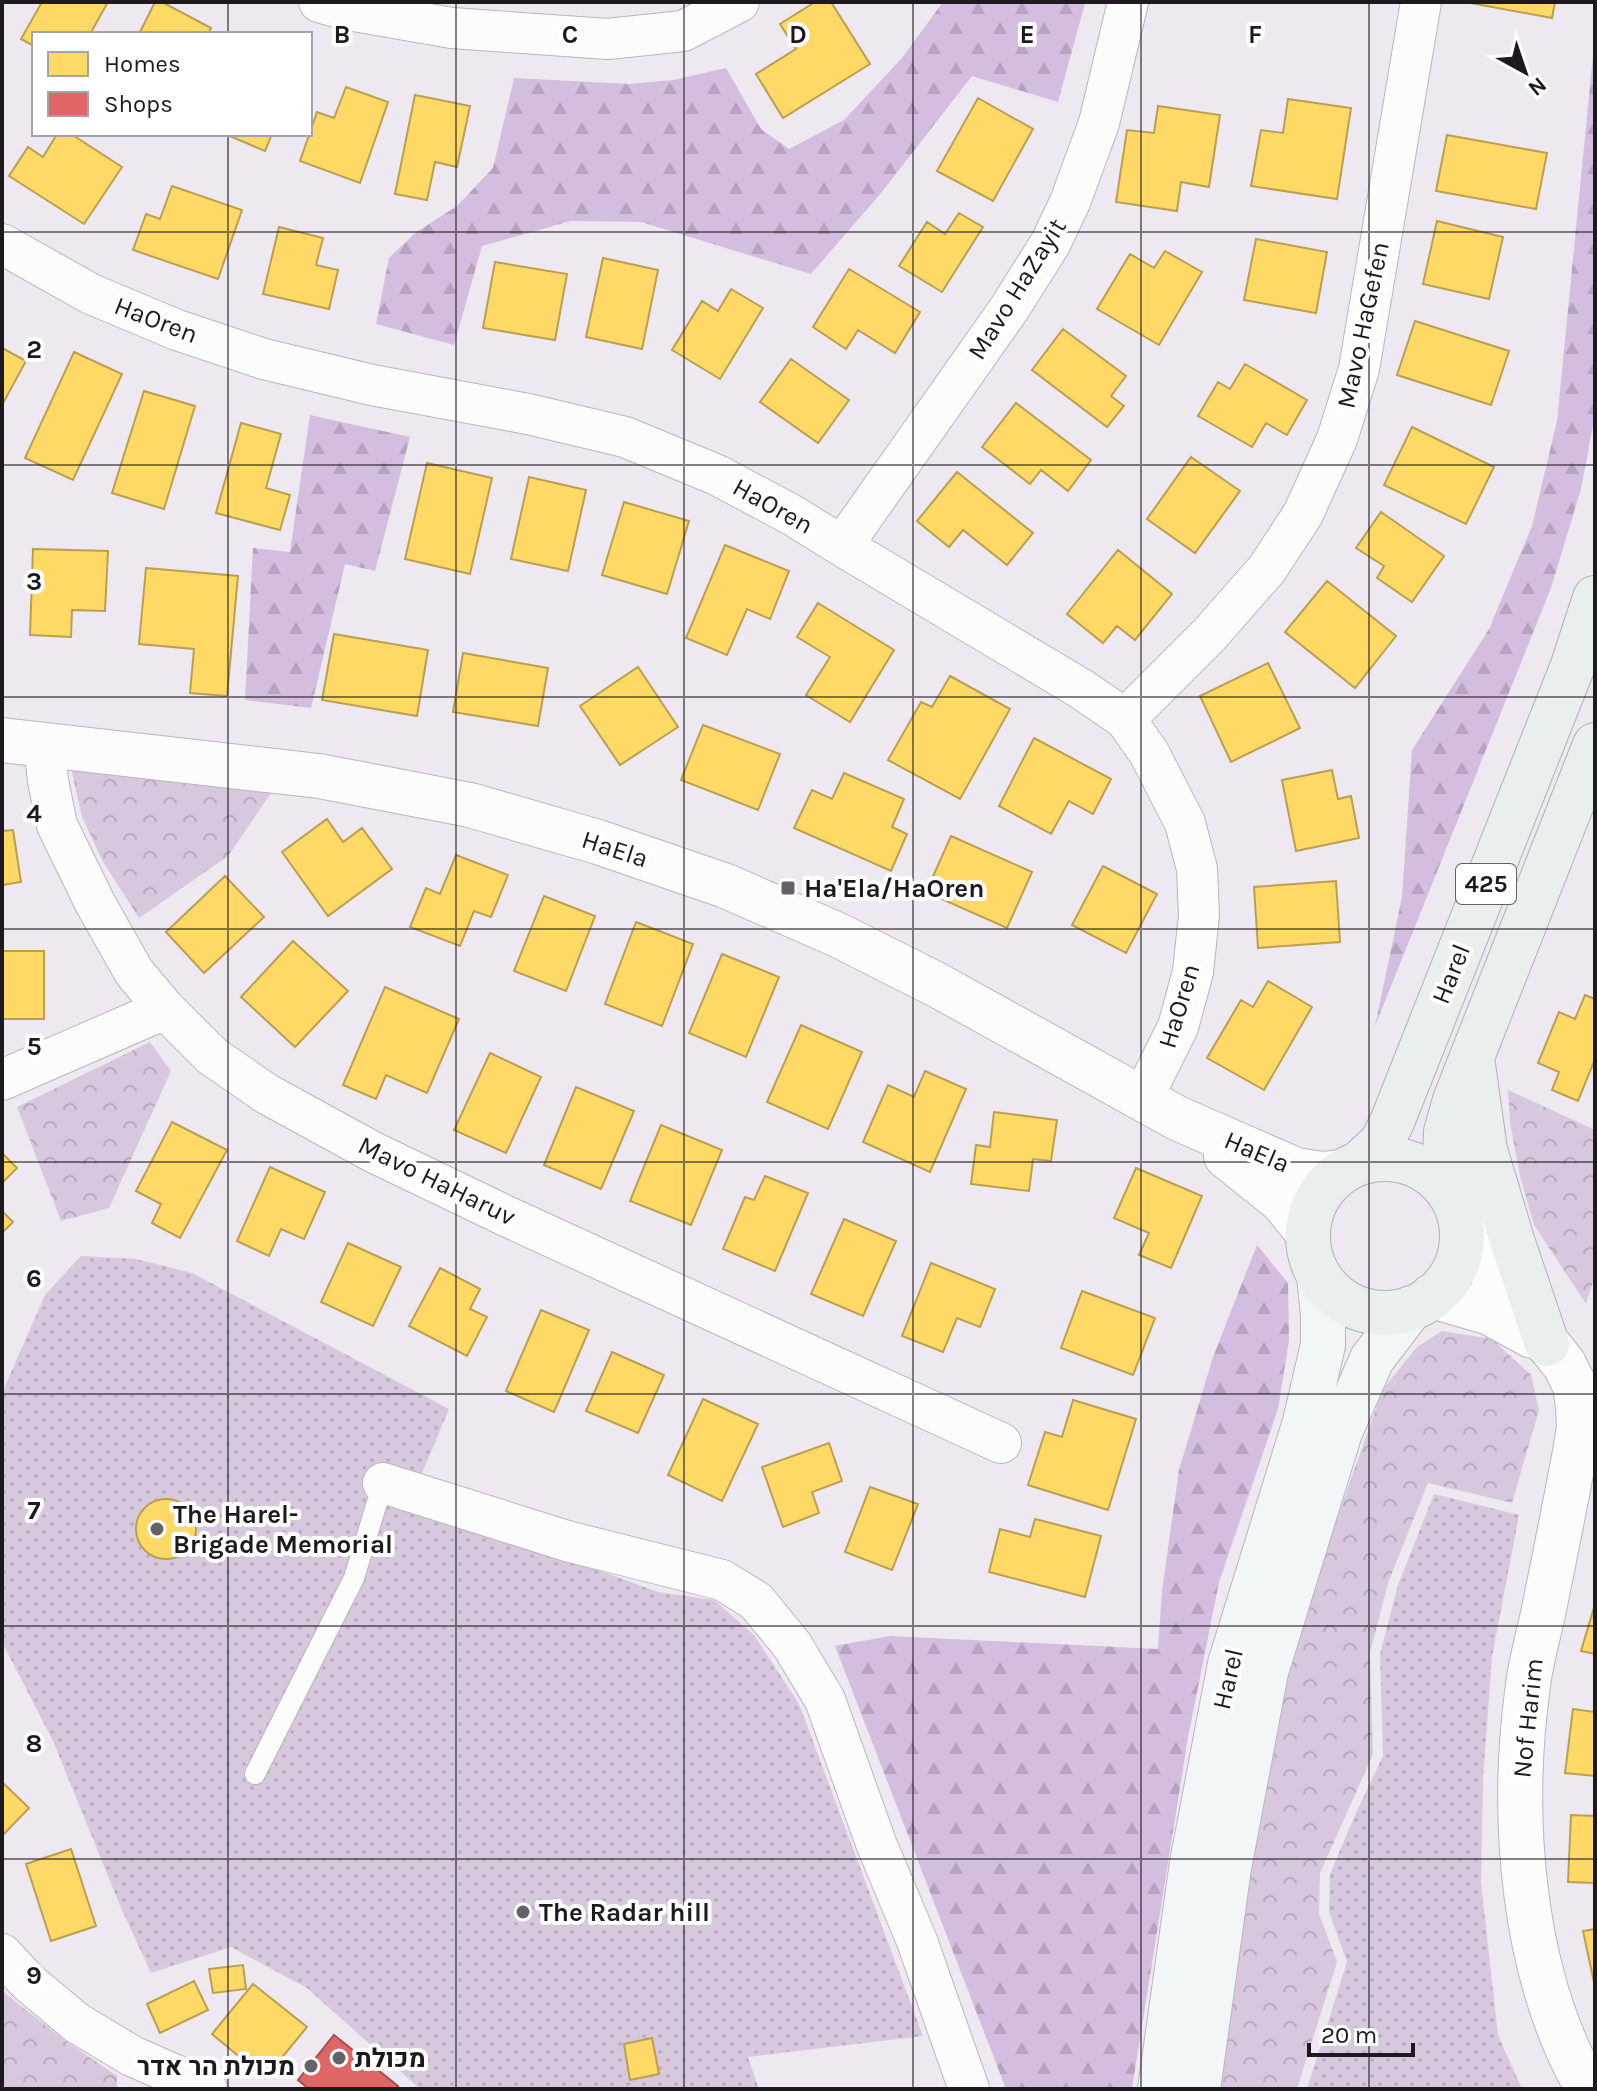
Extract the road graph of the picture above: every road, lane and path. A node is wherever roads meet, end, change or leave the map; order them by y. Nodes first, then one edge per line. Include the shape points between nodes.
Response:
1 (319, 2) edge
2 (739, 2) edge
3 (1128, 2) edge
4 (1421, 2) edge
5 (2, 244) edge
6 (842, 546) junction
7 (1595, 598) edge
8 (1125, 719) junction
9 (23, 742) edge
10 (1595, 745) edge
11 (165, 1009) junction
12 (1472, 1055) junction
13 (2, 1080) edge
14 (1160, 1108) junction
15 (1351, 1167) junction
16 (1460, 1216) junction
17 (1307, 1232) junction
18 (1319, 1276) junction
19 (1422, 1302) junction
20 (1549, 1346) junction
21 (1585, 1384) edge
22 (1001, 1443) dead end
23 (383, 1483) joint
24 (255, 1774) dead end
25 (2, 1954) edge
26 (200, 2088) edge
27 (969, 2089) edge
28 (1160, 2089) edge
29 (1198, 2089) edge
30 (1588, 2089) edge

1 - 2 street via 452,28 608,39 683,31
3 - 6 street, Mavo HaZayit via 1099,123 1050,244
4 - 8 street, Mavo HaGefen via 1359,369 1337,439 1303,514 1267,569
5 - 6 street, HaOren via 91,294 264,359 625,437 717,475
6 - 8 street, HaOren
7 - 15 main road, Harel / 425 via 1392,1122 1382,1142
8 - 14 street, HaOren via 1185,823 1197,869 1193,972
9 - 11 street, Mavo HaHaruv via 48,781 57,825 95,903 134,972
9 - 14 street, HaEla via 319,776 470,805 598,842 726,886 838,935
10 - 12 main road, Harel / 425
11 - 13 street
11 - 22 street, Mavo HaHaruv via 223,1064 373,1152
12 - 16 main road, Harel / 425 via 1446,1132 1445,1163
12 - 20 main road via 1485,1150
14 - 15 street, HaEla via 1296,1170 1322,1174
14 - 17 street, HaEla via 1282,1201
15 - 16 main road via 1386,1158 1408,1161 1445,1186
15 - 17 main road via 1323,1189
16 - 19 main road via 1461,1250 1454,1271
16 - 20 street, Nof Harim via 1478,1257
17 - 18 main road
18 - 19 main road via 1353,1307 1376,1313 1399,1312
18 - 28 main road, Harel via 1323,1345 1305,1422 1230,1664 1192,1863
19 - 20 street, Nof Harim via 1490,1313
19 - 29 main road, Harel via 1372,1359 1340,1432 1266,1672 1229,1868
20 - 21 street, Nof Harim
21 - 30 street, Nof Harim via 1528,1684 1520,1806 1523,1865 1539,1959 1555,2018
23 - 24 lane via 354,1578
23 - 27 street via 567,1541 722,1580 756,1601 792,1645 825,1700
25 - 26 street via 77,2023

